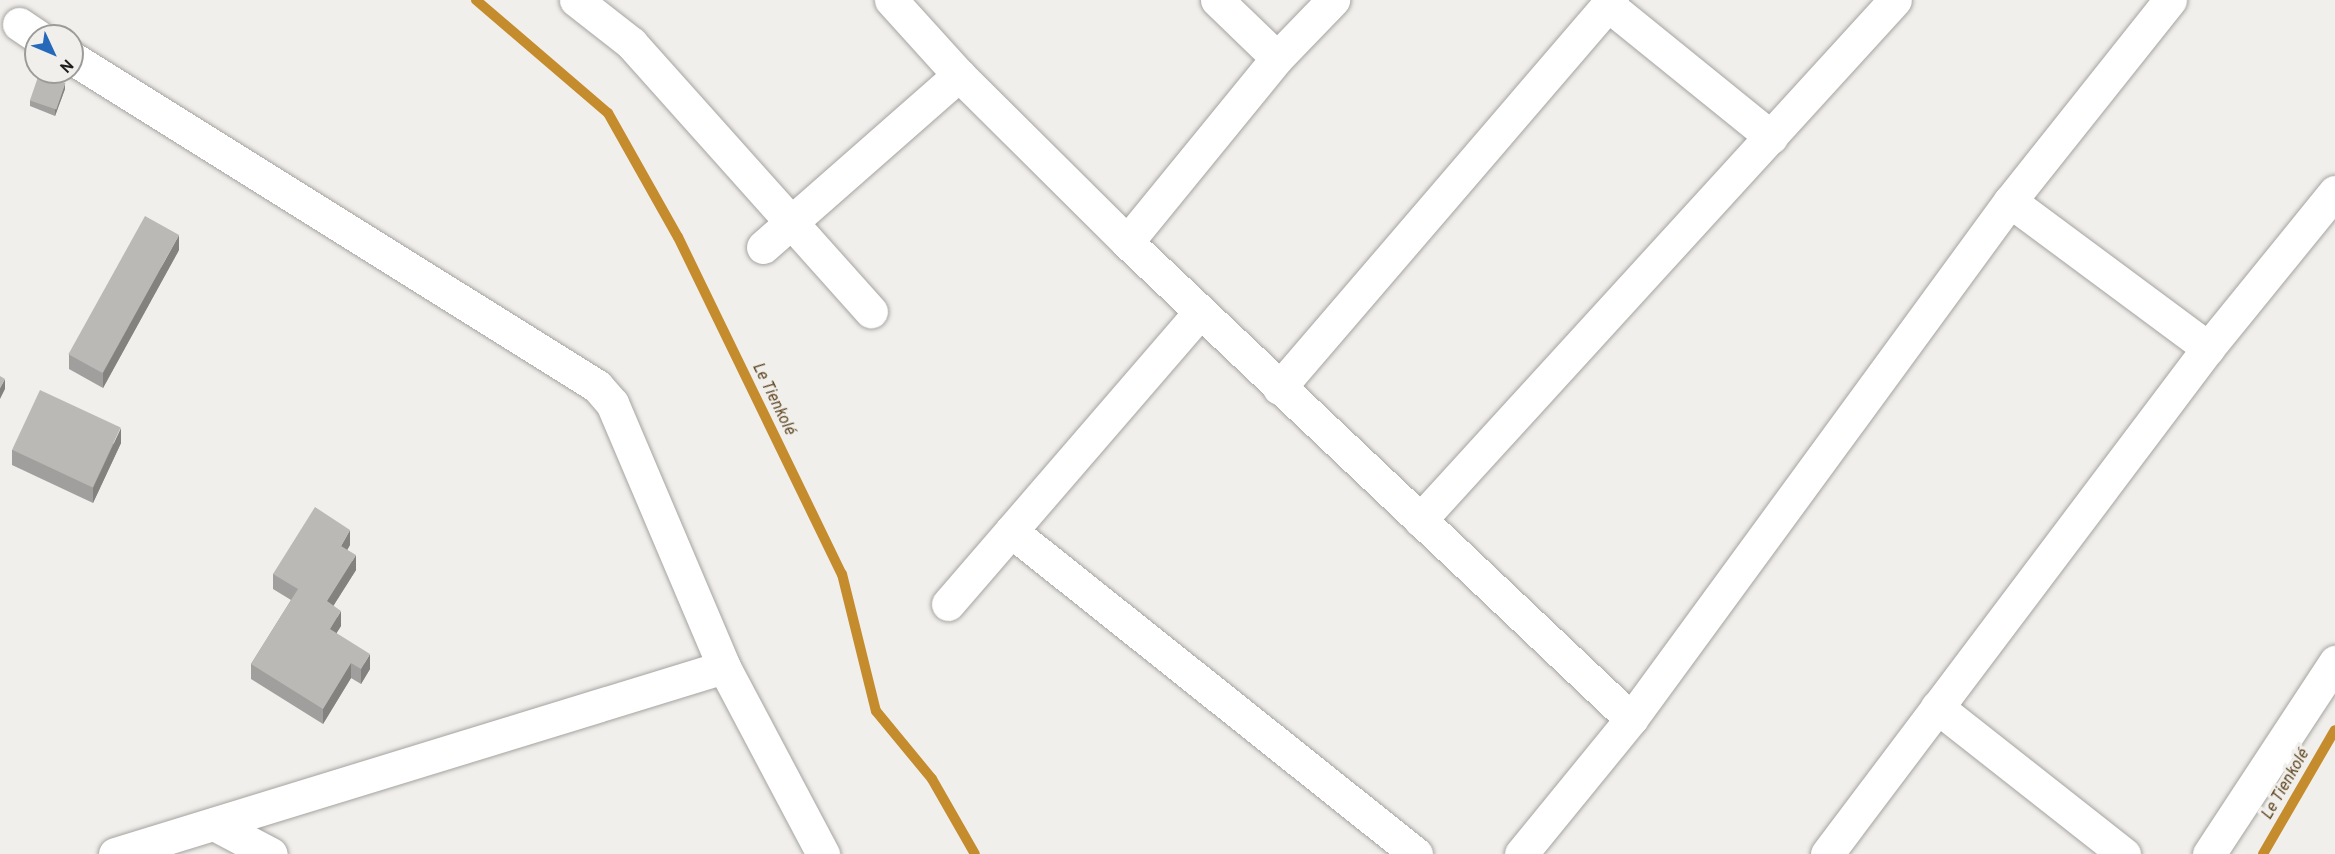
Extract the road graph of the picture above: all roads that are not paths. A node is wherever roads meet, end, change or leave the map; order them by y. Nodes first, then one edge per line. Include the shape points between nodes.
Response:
1 (576, 0) edge
2 (891, 0) edge
3 (1217, 0) edge
4 (1333, 0) edge
5 (1895, 0) edge
6 (2170, 0) edge
7 (1610, 3) edge
8 (1276, 58) junction
9 (84, 65) edge
10 (959, 75) junction
11 (1771, 137) junction
12 (2335, 192) edge
13 (2010, 201) junction
14 (793, 221) junction
15 (1127, 242) junction
16 (763, 247) dead end
17 (870, 311) dead end
18 (1200, 312) junction
19 (2208, 348) junction
20 (1279, 388) junction
21 (1420, 520) junction
22 (1011, 531) junction
23 (948, 604) dead end
24 (2335, 662) edge
25 (724, 667) junction
26 (1938, 707) junction
27 (1631, 719) junction
28 (214, 824) junction
29 (115, 854) edge
30 (272, 854) edge
31 (823, 854) edge
32 (1416, 854) edge
33 (1521, 854) edge
34 (1827, 854) edge
35 (2124, 854) edge
36 (2209, 854) edge

1 - 14 street via 631,43
2 - 10 street
3 - 8 street
4 - 8 street
5 - 11 street
6 - 13 street
7 - 11 street
7 - 20 street
8 - 15 street
9 - 25 street via 597,386 612,404
10 - 14 street
10 - 15 street
11 - 21 street
12 - 19 street
13 - 19 street
13 - 27 street
14 - 16 street
14 - 17 street
15 - 18 street
18 - 20 street
18 - 22 street
19 - 26 street
20 - 21 street
21 - 27 street
22 - 23 street
22 - 32 street
24 - 36 street
25 - 28 street
25 - 31 street
26 - 34 street
26 - 35 street
27 - 33 street
28 - 29 street
28 - 30 street

